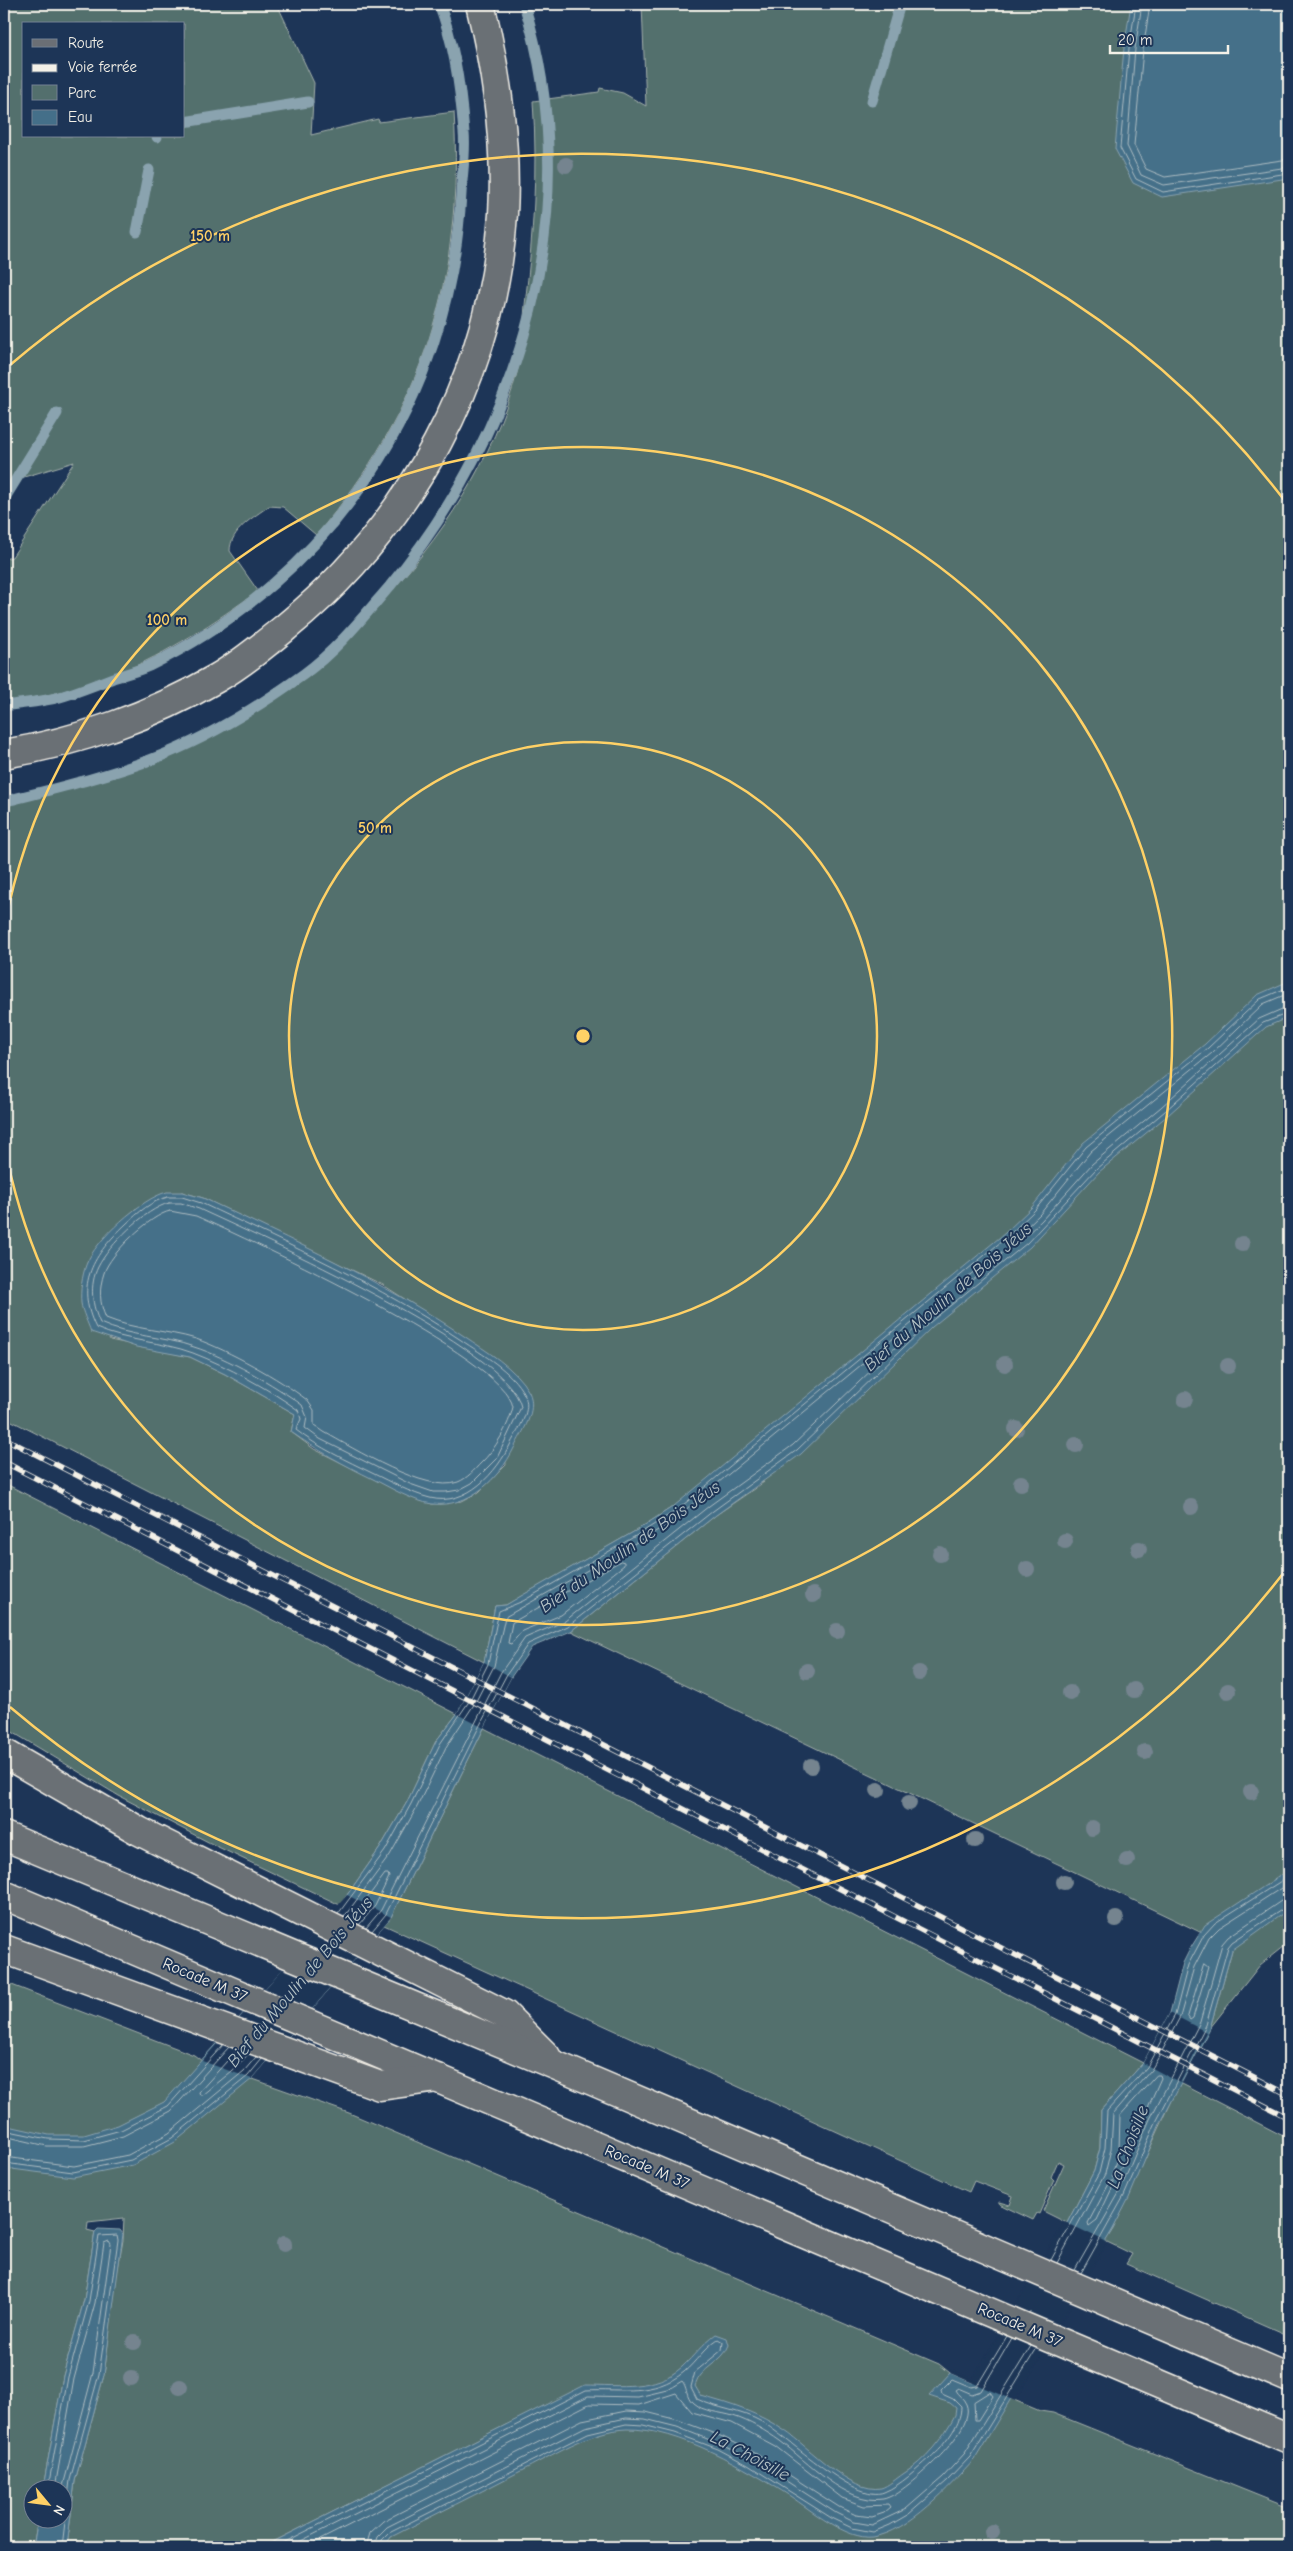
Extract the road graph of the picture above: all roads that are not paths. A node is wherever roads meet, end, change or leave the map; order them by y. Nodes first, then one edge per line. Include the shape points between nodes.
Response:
1 (480, 4) edge
2 (4, 754) edge
3 (4, 1754) edge
4 (4, 1836) edge
5 (4, 1895) edge
6 (4, 1949) edge
7 (555, 2065) junction
8 (438, 2078) junction
9 (1289, 2378) edge
10 (1289, 2440) edge

1 - 2 main road via 501,105 503,214 496,267 465,384 442,437 414,485 352,567 269,642 217,678 156,708 94,732
3 - 7 main road via 139,1831 504,2014
4 - 7 main road
5 - 8 main road, Rocade M 37
6 - 8 main road via 380,2086
7 - 9 main road
8 - 10 main road, Rocade M 37

